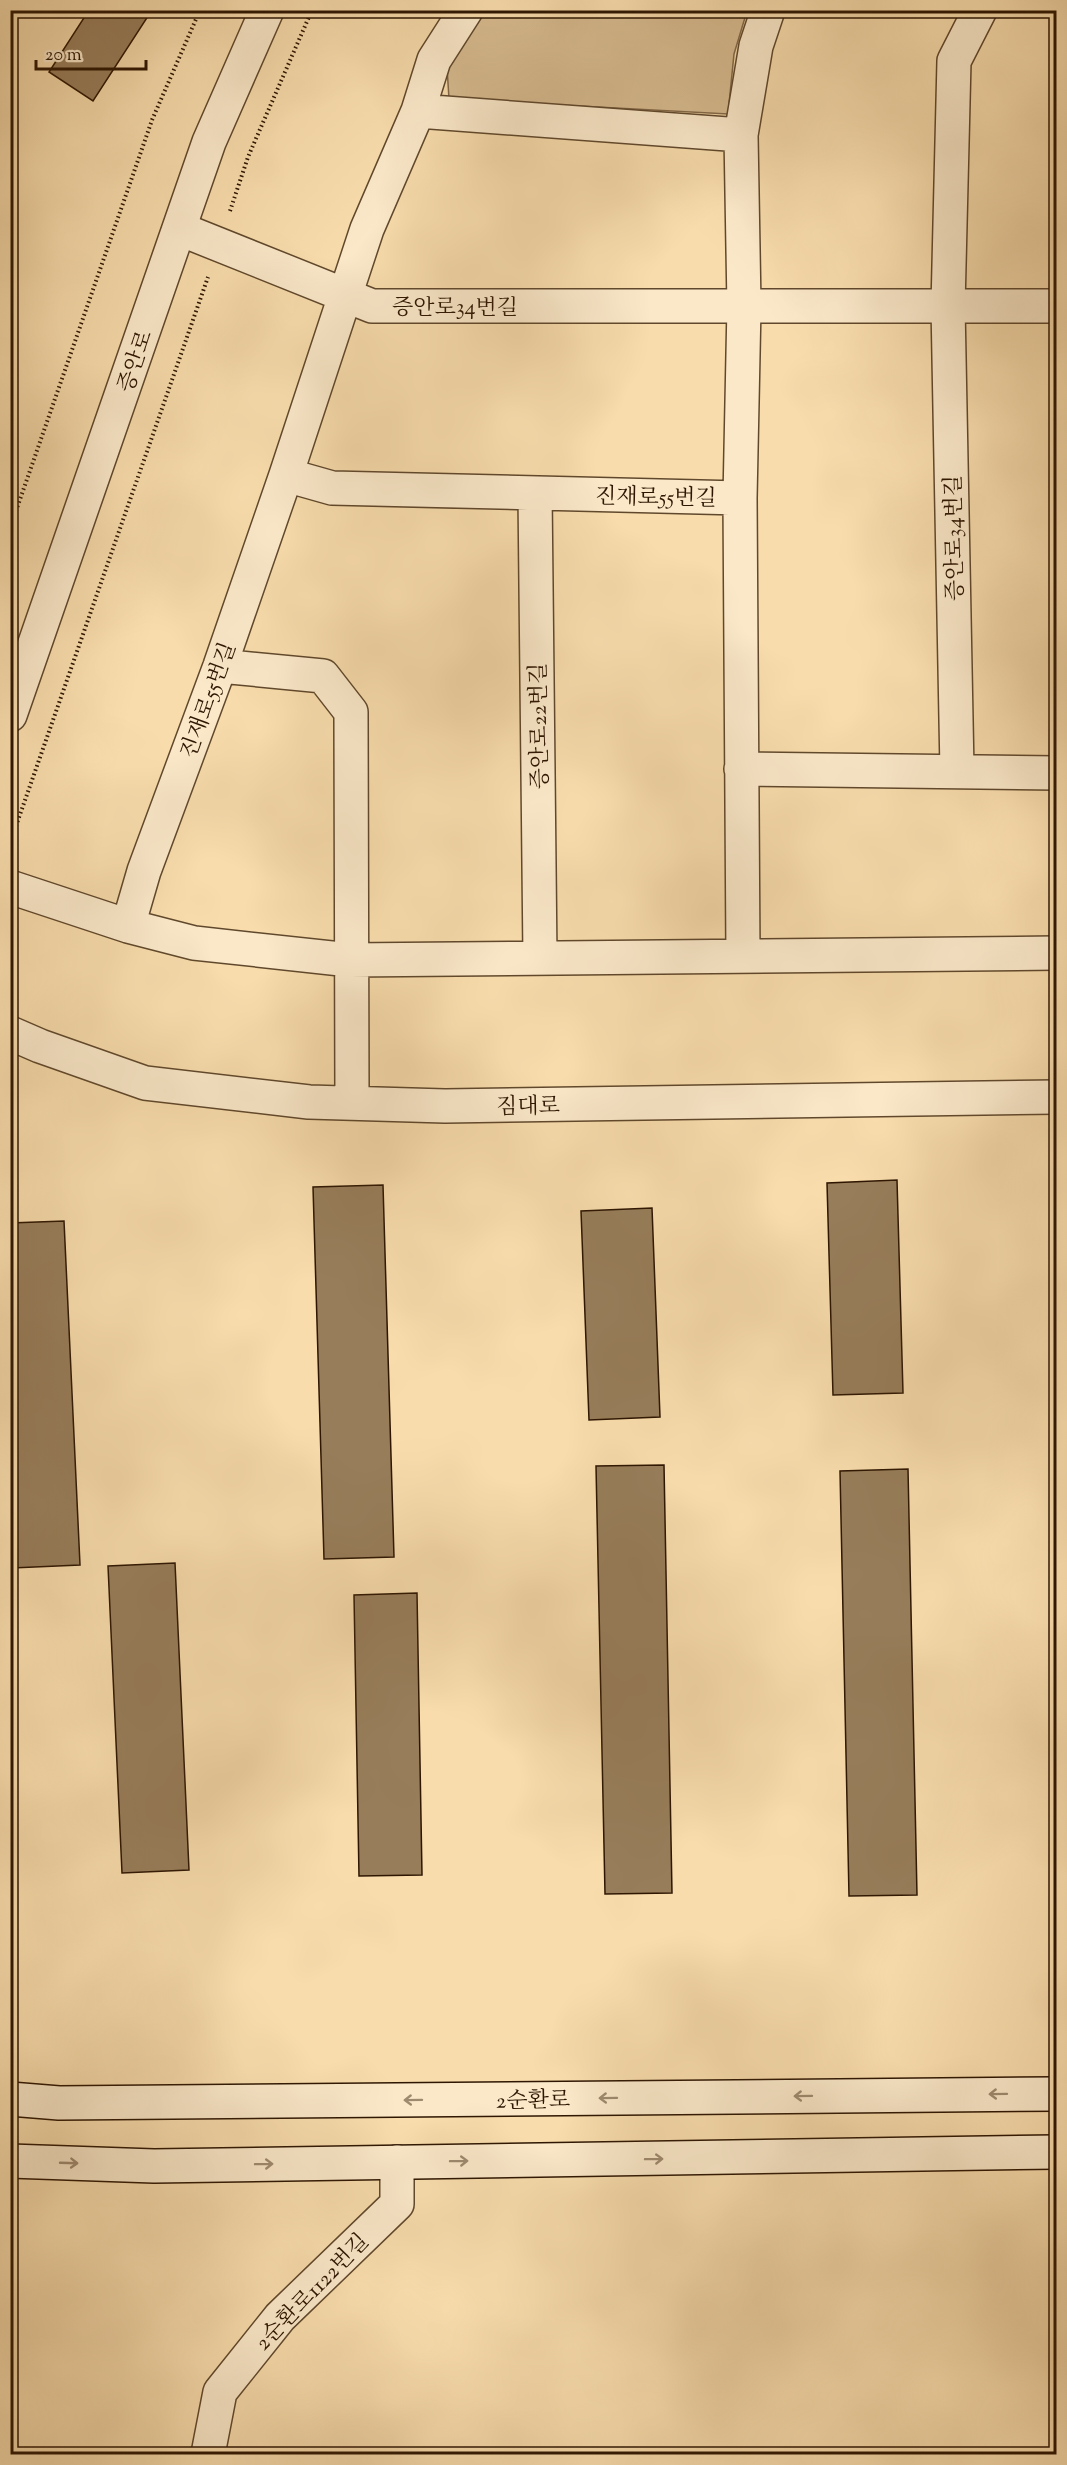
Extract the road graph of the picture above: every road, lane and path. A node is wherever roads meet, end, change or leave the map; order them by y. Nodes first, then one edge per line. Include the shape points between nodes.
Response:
1 (200, 10) edge
2 (267, 10) edge
3 (312, 10) edge
4 (466, 10) edge
5 (768, 10) edge
6 (980, 10) edge
7 (418, 111) junction
8 (741, 135) junction
9 (180, 229) junction
10 (218, 245) junction
11 (343, 295) junction
12 (744, 306) junction
13 (948, 306) junction
14 (1056, 306) edge
15 (286, 475) junction
16 (535, 493) junction
17 (740, 498) junction
18 (10, 528) edge
19 (220, 666) junction
20 (10, 715) edge
21 (741, 769) junction
22 (957, 771) junction
23 (1056, 773) edge
24 (10, 843) edge
25 (10, 887) edge
26 (128, 926) junction
27 (1056, 953) edge
28 (743, 956) junction
29 (540, 958) junction
30 (350, 960) junction
31 (10, 1033) edge
32 (1056, 1097) edge
33 (352, 1103) junction
34 (1056, 2094) edge
35 (10, 2099) edge
36 (1056, 2152) edge
37 (10, 2161) edge
38 (398, 2162) junction
39 (212, 2454) edge

1 - 18 path via 152,120
2 - 9 street, 증안로 via 209,142
3 - 10 path via 248,156
4 - 7 street, 진재로55번길 via 434,60
5 - 8 street via 756,46
6 - 13 street, 증안로34번길 via 954,61
7 - 8 street
7 - 11 street, 진재로55번길
8 - 12 street
9 - 10 street, 증안로34번길
9 - 20 street, 증안로
10 - 11 street, 증안로34번길
10 - 24 path
11 - 12 street, 증안로34번길 via 372,306
11 - 15 street, 진재로55번길
12 - 13 street, 증안로34번길
12 - 17 street
13 - 14 street, 증안로34번길
13 - 22 street, 증안로34번길
15 - 16 street, 진재로55번길 via 332,488
15 - 19 street, 진재로55번길
16 - 17 street, 진재로55번길
16 - 29 street, 증안로22번길
17 - 21 street
19 - 26 street, 진재로55번길 via 144,871
19 - 30 street via 323,676 351,712
21 - 22 street
21 - 28 street
22 - 23 street
25 - 26 street
26 - 30 street via 194,943
27 - 28 street
28 - 29 street
29 - 30 street
30 - 33 street
31 - 33 street, 짐대로 via 145,1083 309,1102
32 - 33 street, 짐대로 via 445,1106
34 -> 35 street, 2순환로 via 71,2103
38 -> 36 street
37 -> 38 street via 154,2166
38 - 39 street, 2순환로1122번길 via 397,2204 280,2317 220,2392

